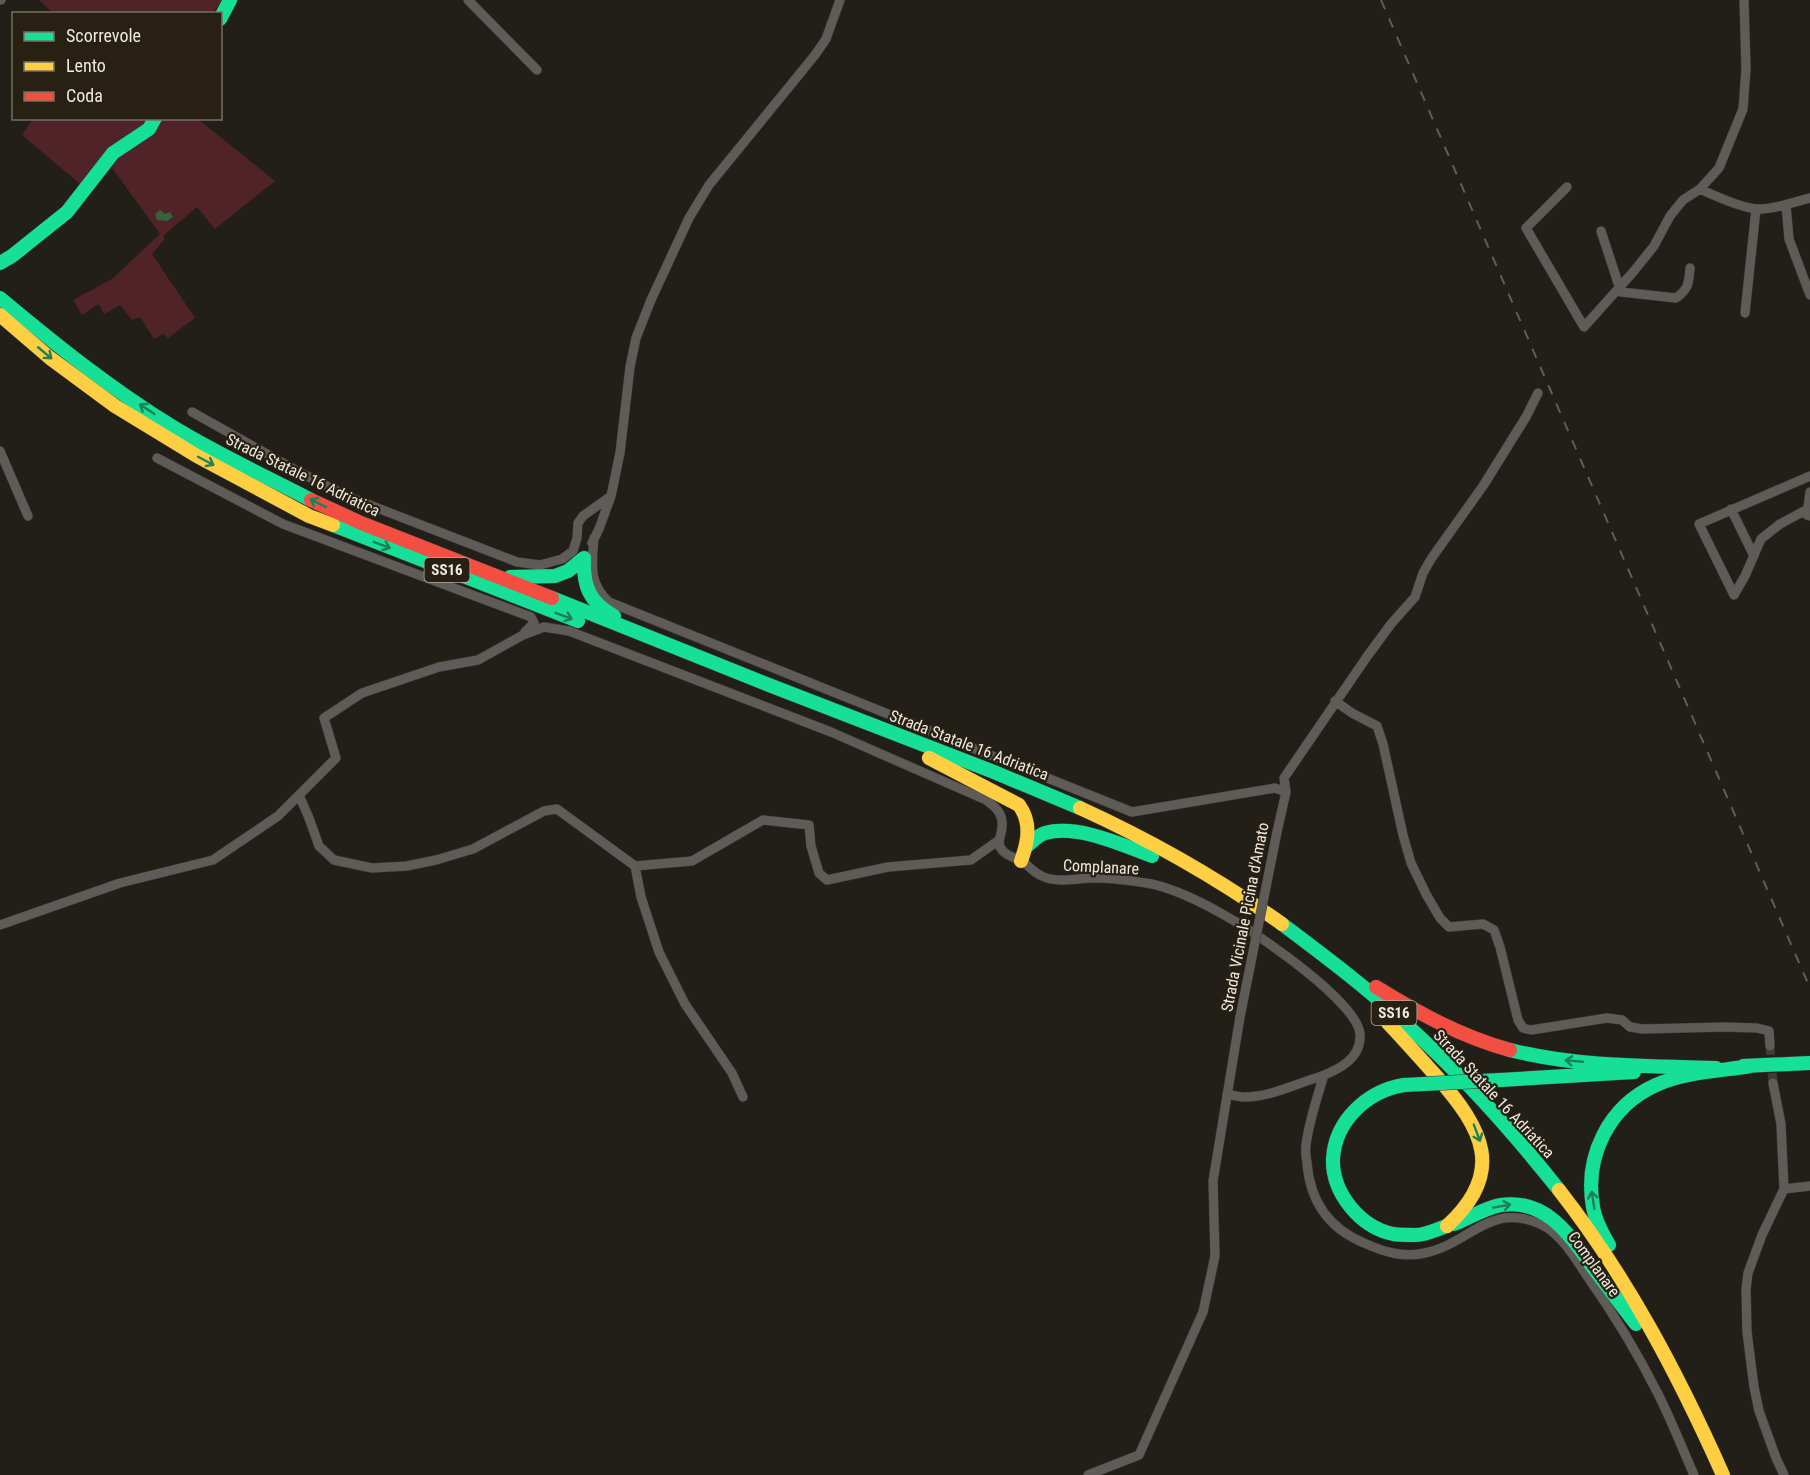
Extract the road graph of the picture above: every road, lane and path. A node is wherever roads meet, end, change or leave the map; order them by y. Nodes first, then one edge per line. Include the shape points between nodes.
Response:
1 (230, 0) edge
2 (468, 0) edge
3 (840, 0) edge
4 (1744, 0) edge
5 (222, 15) edge
6 (537, 70) dead end
7 (154, 120) edge
8 (1567, 187) dead end
9 (1700, 189) junction
10 (1810, 198) edge
11 (1786, 206) junction
12 (1756, 209) junction
13 (1601, 231) dead end
14 (0, 263) edge
15 (1690, 268) dead end
16 (1619, 287) junction
17 (1810, 295) edge
18 (0, 298) edge
19 (1745, 313) dead end
20 (0, 315) edge
21 (1538, 393) dead end
22 (192, 412) dead end
23 (0, 451) edge
24 (157, 458) dead end
25 (1810, 476) edge
26 (1810, 492) edge
27 (611, 496) junction
28 (1731, 510) junction
29 (1809, 512) edge
30 (28, 516) dead end
31 (594, 538) junction
32 (1754, 555) junction
33 (584, 558) junction
34 (493, 575) junction
35 (638, 633) junction
36 (523, 635) junction
37 (1335, 701) junction
38 (929, 758) junction
39 (1286, 792) junction
40 (298, 795) junction
41 (999, 840) junction
42 (1026, 847) junction
43 (1152, 856) junction
44 (1021, 861) junction
45 (635, 866) junction
46 (0, 925) edge
47 (1291, 931) junction
48 (1388, 1023) junction
49 (1770, 1046) tunnel mouth
50 (1806, 1063) edge
51 (1751, 1066) junction
52 (1716, 1068) junction
53 (1324, 1075) junction
54 (1773, 1083) tunnel mouth
55 (1227, 1094) junction
56 (743, 1097) dead end
57 (1810, 1186) edge
58 (1784, 1189) junction
59 (1447, 1227) junction
60 (1636, 1324) junction
61 (1662, 1347) junction
62 (1088, 1475) edge
63 (1694, 1475) edge
64 (1712, 1475) edge
65 (1724, 1475) edge
66 (1784, 1475) edge

1 - 5 main road
2 - 6 street
3 - 27 street via 826,39 815,56 699,201 651,300 636,338
4 - 9 street via 1743,109 1719,168
7 - 14 main road via 149,129 113,153 67,212
8 - 16 street via 1526,228 1584,327
9 - 12 street
9 - 16 street via 1683,200 1654,246
10 - 11 street
11 - 12 street
11 - 17 street via 1790,239
12 - 19 street
13 - 16 street
15 - 16 street via 1689,285 1676,298 1621,292
34 -> 18 main road, Strada Statale 16 Adriatica / SS16 via 335,512 199,442 112,387
20 -> 38 main road, Strada Statale 16 Adriatica / SS16 via 115,406 197,456 309,516
21 - 37 street, Strada Vicinale Picina d'Amato via 1483,486 1431,559 1415,597
22 - 27 street via 349,497 517,562 540,565 562,559 573,551 583,516
23 - 30 street
24 - 36 street via 283,524 531,617 534,623
25 - 28 street
26 - 29 street
27 - 31 street
28 - 32 street
28 - 32 street via 1699,524 1734,595
29 - 32 street via 1780,524 1761,539
31 - 33 street
31 - 39 street via 593,577 598,591 609,602 1132,812 1275,788
33 - 34 main road, SS16 via 555,576
33 - 35 main road, SS16 via 589,596
34 - 35 main road, Strada Statale 16 Adriatica / SS16
35 - 47 main road, Strada Statale 16 Adriatica / SS16 via 1082,808 1195,868
36 - 40 street via 478,660 439,667 362,693 324,718 336,758
36 - 41 street via 544,627 569,631 831,732 986,800 1003,818
37 - 39 street, Strada Vicinale Picina d'Amato via 1284,778
37 - 49 street via 1377,726 1403,835 1418,879 1449,927 1483,924 1494,930 1523,1028 1607,1018 1643,1029 1757,1028 1768,1031
38 - 42 main road via 1019,805 1027,818
38 - 43 main road, Strada Statale 16 Adriatica / SS16 via 1056,808
39 - 55 street, Strada Vicinale Picina d'Amato, bridge
40 - 45 street via 319,846 334,860 372,868 436,860 473,849 544,811 557,809
40 - 46 street via 278,816 213,860 120,883
41 - 44 street via 1011,858
41 - 45 street via 971,860 888,867 827,880 819,873 809,825 763,820 692,861
42 - 43 main road via 1046,833 1090,834
42 - 44 main road
43 - 48 main road, Strada Statale 16 Adriatica / SS16 via 1265,926 1338,979
44 - 53 street, Complanare via 1041,877 1095,878 1153,885 1176,893 1232,919 1286,957 1332,992 1361,1033 1346,1065
45 - 56 street via 659,952 685,1004 732,1072
52 -> 47 main road, SS16 via 1556,1059 1491,1044 1409,1007
47 - 61 main road, Strada Statale 16 Adriatica / SS16 via 1406,1025 1513,1134 1590,1232
48 -> 59 main road, SS16 via 1460,1104 1479,1138 1483,1160 1478,1186 1467,1206
48 - 60 main road, Strada Statale 16 Adriatica / SS16 via 1518,1155 1579,1235
50 - 51 main road
51 - 52 main road
61 -> 51 main road, SS16 via 1596,1218 1591,1185 1596,1150 1614,1117 1645,1091 1673,1080
52 - 59 main road, bridge via 1404,1085 1372,1096 1356,1108 1339,1135 1334,1168 1341,1194 1353,1212 1379,1231 1412,1237
53 - 55 street, Complanare via 1266,1094
53 - 63 street, Complanare via 1305,1147 1308,1180 1327,1218 1356,1240 1404,1256 1450,1245 1493,1220 1521,1218 1544,1226 1567,1246 1624,1334 1657,1393
54 - 58 street via 1781,1124
55 - 62 street, Strada Vicinale Picina d'Amato via 1213,1181 1215,1256 1203,1312 1139,1455
57 - 58 street
58 - 66 street via 1754,1254 1746,1289 1754,1387 1759,1411
59 -> 60 main road, SS16 via 1504,1204 1542,1211 1566,1232
60 - 64 main road, Strada Statale 16 Adriatica / SS16
61 - 65 main road, Strada Statale 16 Adriatica / SS16

